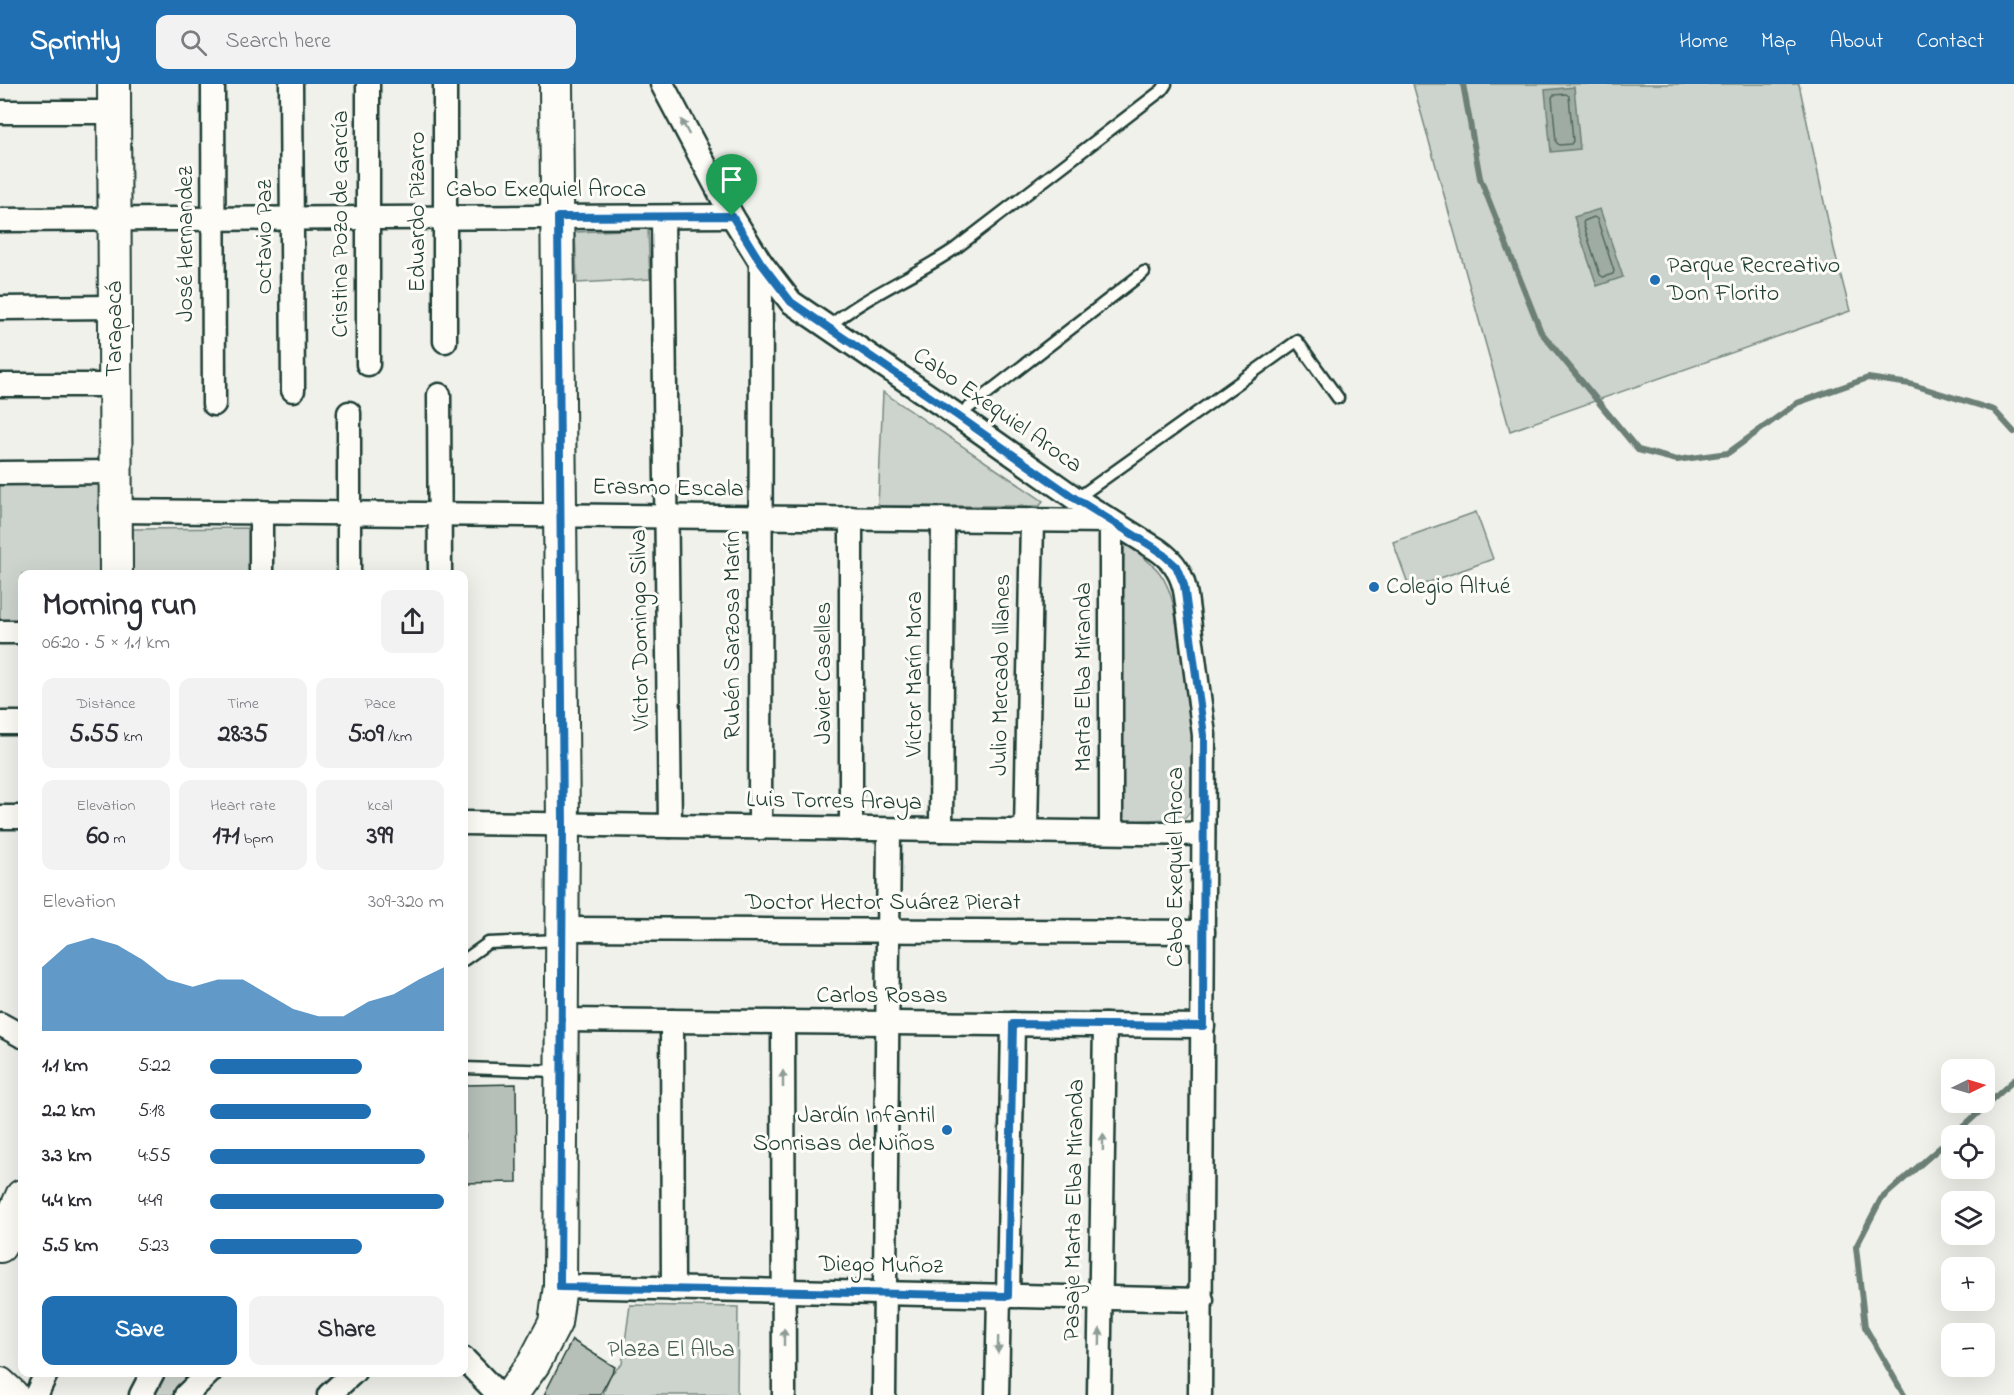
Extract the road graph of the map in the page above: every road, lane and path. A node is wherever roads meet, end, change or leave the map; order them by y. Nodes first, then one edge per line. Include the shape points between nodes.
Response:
1 (213, 84) edge
2 (291, 84) edge
3 (368, 84) edge
4 (445, 84) edge
5 (556, 84) edge
6 (662, 84) edge
7 (1166, 84) edge
8 (114, 98) edge
9 (0, 112) edge
10 (732, 216) junction
11 (558, 217) junction
12 (663, 217) junction
13 (292, 218) junction
14 (368, 218) junction
15 (445, 218) junction
16 (115, 219) junction
17 (213, 219) junction
18 (0, 220) edge
19 (761, 263) junction
20 (1144, 272) dead end
21 (115, 307) junction
22 (0, 308) edge
23 (827, 328) junction
24 (444, 340) dead end
25 (368, 364) dead end
26 (0, 385) edge
27 (116, 386) junction
28 (293, 390) dead end
29 (439, 394) dead end
30 (1338, 398) dead end
31 (214, 404) dead end
32 (349, 413) dead end
33 (958, 416) junction
34 (116, 472) junction
35 (0, 473) edge
36 (1076, 499) junction
37 (116, 511) junction
38 (261, 512) junction
39 (349, 513) junction
40 (440, 514) junction
41 (560, 515) junction
42 (667, 516) junction
43 (760, 518) junction
44 (852, 518) junction
45 (943, 519) junction
46 (1032, 520) junction
47 (1111, 521) junction
48 (116, 570) edge
49 (261, 570) edge
50 (349, 570) edge
51 (440, 570) edge
52 (0, 632) edge
53 (18, 632) edge
54 (0, 723) edge
55 (18, 723) edge
56 (0, 817) edge
57 (18, 817) edge
58 (468, 824) edge
59 (563, 825) junction
60 (670, 826) junction
61 (760, 828) junction
62 (850, 829) junction
63 (889, 830) junction
64 (941, 830) junction
65 (1026, 831) junction
66 (1111, 832) junction
67 (1203, 834) junction
68 (888, 930) junction
69 (1203, 932) junction
70 (562, 934) junction
71 (468, 957) edge
72 (561, 1020) junction
73 (672, 1021) junction
74 (783, 1022) junction
75 (887, 1023) junction
76 (0, 1024) edge
77 (1013, 1024) junction
78 (1105, 1025) junction
79 (1203, 1026) junction
80 (18, 1034) edge
81 (468, 1068) edge
82 (561, 1071) junction
83 (18, 1205) edge
84 (0, 1246) edge
85 (560, 1287) junction
86 (673, 1289) junction
87 (785, 1291) junction
88 (885, 1293) junction
89 (1004, 1296) junction
90 (1101, 1298) junction
91 (1202, 1300) junction
92 (468, 1363) edge
93 (45, 1377) edge
94 (150, 1377) edge
95 (205, 1377) edge
96 (349, 1377) edge
97 (0, 1384) edge
98 (12, 1395) edge
99 (36, 1395) edge
100 (141, 1395) edge
101 (186, 1395) edge
102 (329, 1395) edge
103 (499, 1395) edge
104 (511, 1395) edge
105 (784, 1395) edge
106 (884, 1395) edge
107 (997, 1395) edge
108 (1099, 1395) edge
109 (1200, 1395) edge

1 - 17 street, José Hernandez
2 - 13 street, Octavio Paz
3 - 14 street, Cristina Pozo de García
4 - 15 street, Eduardo Pizarro
5 - 11 street
10 -> 6 street
7 - 23 lane via 956,248 868,298
8 - 9 street
8 - 16 street, Tarapacá
10 - 12 street, Cabo Exequiel Aroca
10 - 19 street, Cabo Exequiel Aroca
11 - 12 street, Cabo Exequiel Aroca
11 - 15 street, Cabo Exequiel Aroca
11 - 41 street
12 - 42 street, Víctor Domingo Silva
13 - 14 street, Cabo Exequiel Aroca
13 - 17 street, Cabo Exequiel Aroca
13 - 28 street, Octavio Paz
14 - 15 street, Cabo Exequiel Aroca
14 - 25 street, Cristina Pozo de García
15 - 24 street, Eduardo Pizarro
16 - 17 street, Cabo Exequiel Aroca
16 - 18 street, Cabo Exequiel Aroca
16 - 21 street, Tarapacá
17 - 31 street, José Hernandez
19 - 23 street, Cabo Exequiel Aroca via 791,302
19 - 43 street, Rubén Sarzosa Marín
20 - 33 lane
21 - 22 street
21 - 27 street, Tarapacá
23 - 33 street, Cabo Exequiel Aroca
26 - 27 street
27 - 34 street, Tarapacá
29 - 40 street
30 - 36 lane via 1297,341
32 - 39 street
33 - 36 street, Cabo Exequiel Aroca
34 - 35 street
34 - 37 street, Tarapacá
36 - 47 street, Cabo Exequiel Aroca
37 - 38 street, Erasmo Escala
37 - 48 street, Tarapacá
38 - 39 street, Erasmo Escala
38 - 49 street
39 - 40 street, Erasmo Escala
39 - 50 street
40 - 41 street, Erasmo Escala
40 - 51 street
41 - 42 street, Erasmo Escala
41 - 59 street
42 - 43 street, Erasmo Escala
42 - 60 street, Víctor Domingo Silva
43 - 44 street, Erasmo Escala
43 - 61 street, Rubén Sarzosa Marín
44 - 45 street, Erasmo Escala
44 - 62 street, Javier Caselles
45 - 46 street, Erasmo Escala
45 - 64 street, Víctor Marín Mora
46 - 47 street, Erasmo Escala
46 - 65 street, Julio Mercado Illanes
47 - 66 street, Marta Elba Miranda
47 - 67 street, Cabo Exequiel Aroca via 1168,557 1184,585 1204,735
52 - 53 street
54 - 55 street
56 - 57 street
58 - 59 street, Luis Torres Araya
59 - 60 street, Luis Torres Araya
59 - 70 street
60 - 61 street, Luis Torres Araya
61 - 62 street, Luis Torres Araya
62 - 63 street, Luis Torres Araya
63 - 64 street, Luis Torres Araya
63 - 68 street
64 - 65 street, Luis Torres Araya
65 - 66 street, Luis Torres Araya
66 - 67 street, Luis Torres Araya
67 - 69 street, Cabo Exequiel Aroca
68 - 69 street, Doctor Hector Suárez Pierat
68 - 70 street, Doctor Hector Suárez Pierat
68 - 75 street
69 - 79 street, Cabo Exequiel Aroca
70 - 71 lane via 488,943
70 - 72 street
72 - 73 street, Carlos Rosas
72 - 82 street
73 - 74 street, Carlos Rosas
73 - 86 street
74 - 75 street, Carlos Rosas
87 -> 74 street
75 - 77 street, Carlos Rosas
75 - 88 street
76 - 80 street
77 - 78 street, Carlos Rosas
77 - 89 street
78 - 79 street, Carlos Rosas
90 -> 78 street, Pasaje Marta Elba Miranda
79 - 91 street, Cabo Exequiel Aroca
81 - 82 lane
82 - 85 street
83 - 84 street
85 - 86 street, Diego Muñoz
85 - 104 street via 555,1323
86 - 87 street, Diego Muñoz
87 - 88 street, Diego Muñoz
105 -> 87 street
88 - 89 street, Diego Muñoz
88 - 106 street
89 - 90 street, Diego Muñoz
89 -> 107 street
90 - 91 street, Diego Muñoz
108 -> 90 street, Pasaje Marta Elba Miranda
91 - 109 street, Cabo Exequiel Aroca
92 - 103 street
93 - 99 street
94 - 100 street
95 - 101 street
96 - 102 street
97 - 98 street

